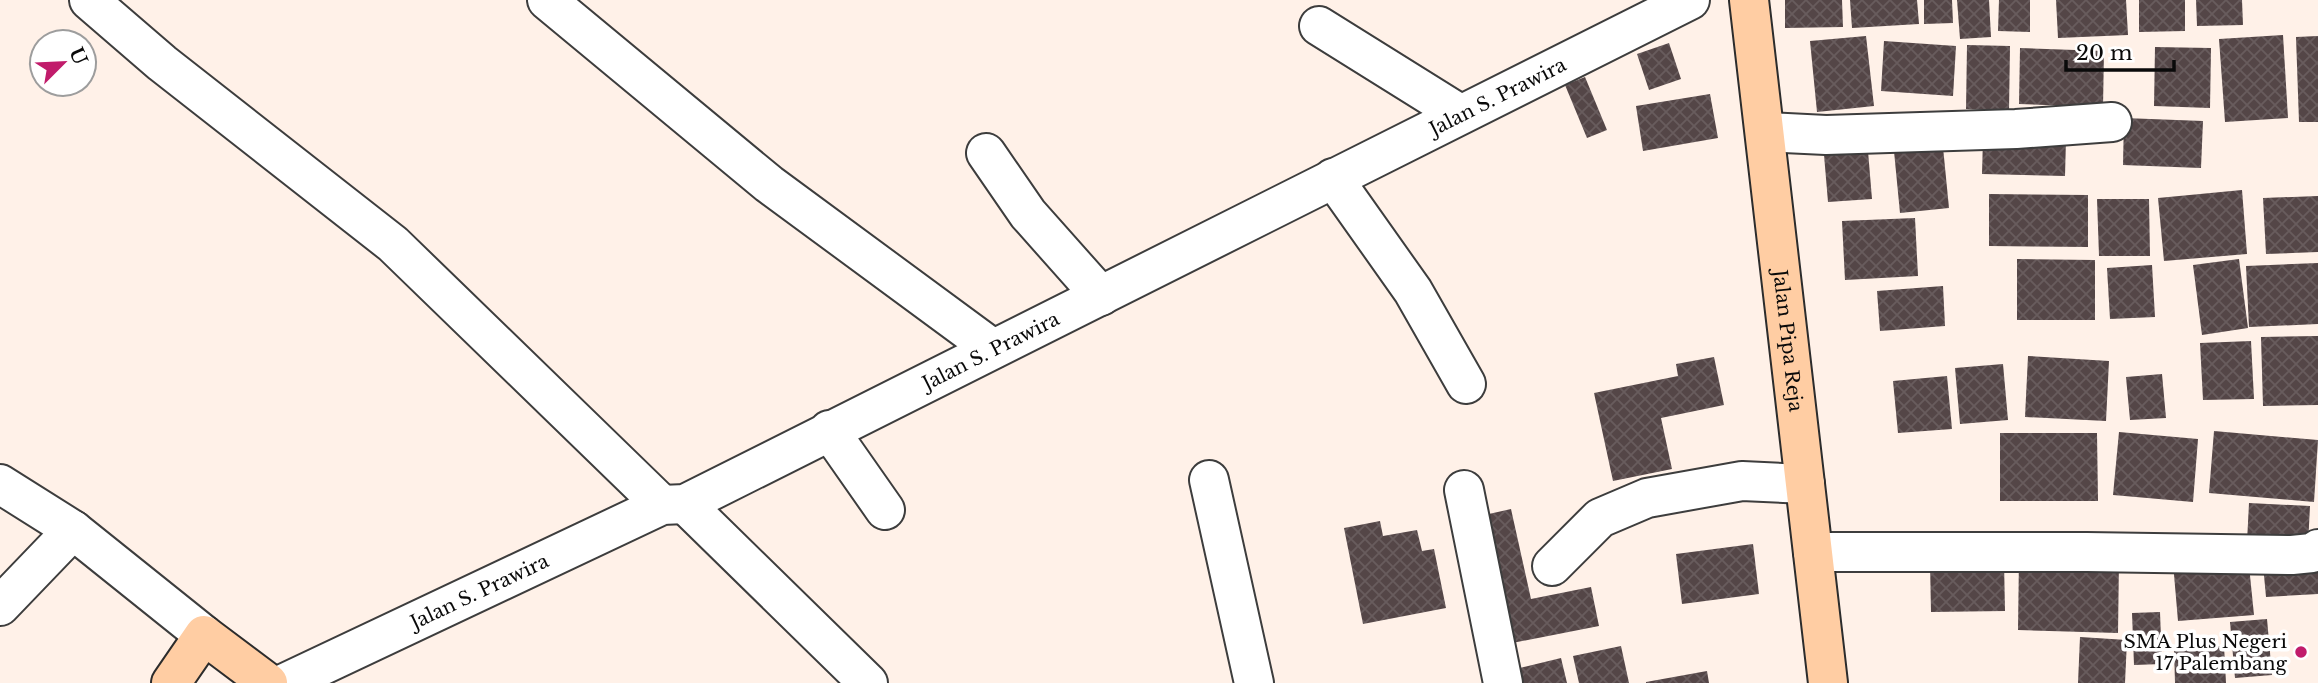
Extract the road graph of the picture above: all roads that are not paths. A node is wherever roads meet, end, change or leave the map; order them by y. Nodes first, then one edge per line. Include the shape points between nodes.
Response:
1 (89, 0) edge
2 (547, 0) edge
3 (1690, 0) edge
4 (1749, 0) edge
5 (1319, 26) dead end
6 (1460, 114) junction
7 (2112, 122) dead end
8 (1765, 132) junction
9 (986, 153) dead end
10 (1333, 178) junction
11 (1101, 296) junction
12 (993, 349) junction
13 (1466, 384) dead end
14 (830, 430) junction
15 (1209, 480) dead end
16 (0, 484) edge
17 (1805, 484) junction
18 (1464, 490) dead end
19 (674, 505) junction
20 (885, 510) dead end
21 (73, 530) junction
22 (2318, 549) edge
23 (1813, 552) junction
24 (1552, 565) dead end
25 (0, 606) edge
26 (204, 635) junction
27 (170, 683) edge
28 (268, 683) edge
29 (285, 683) edge
30 (868, 683) edge
31 (1254, 683) edge
32 (1503, 683) edge
33 (1828, 683) edge

1 - 19 street via 393,244
2 - 12 street via 769,184
3 - 6 street, Jalan S. Prawira
4 - 8 street, Jalan Pipa Reja
5 - 6 street
6 - 10 street, Jalan S. Prawira
7 - 8 street via 1826,135
8 - 17 street, Jalan Pipa Reja
9 - 11 street via 1028,214
10 - 11 street, Jalan S. Prawira
10 - 13 street via 1413,291
11 - 12 street, Jalan S. Prawira
12 - 14 street, Jalan S. Prawira
14 - 19 street, Jalan S. Prawira
14 - 20 street
15 - 31 street
16 - 21 street
17 - 23 street, Jalan Pipa Reja
17 - 24 street via 1742,481 1647,498 1600,518
18 - 32 street
19 - 29 street, Jalan S. Prawira
19 - 30 street
21 - 25 street
21 - 26 street
22 - 23 street via 2292,555
23 - 33 street, Jalan Pipa Reja
26 - 27 street
26 - 28 street

